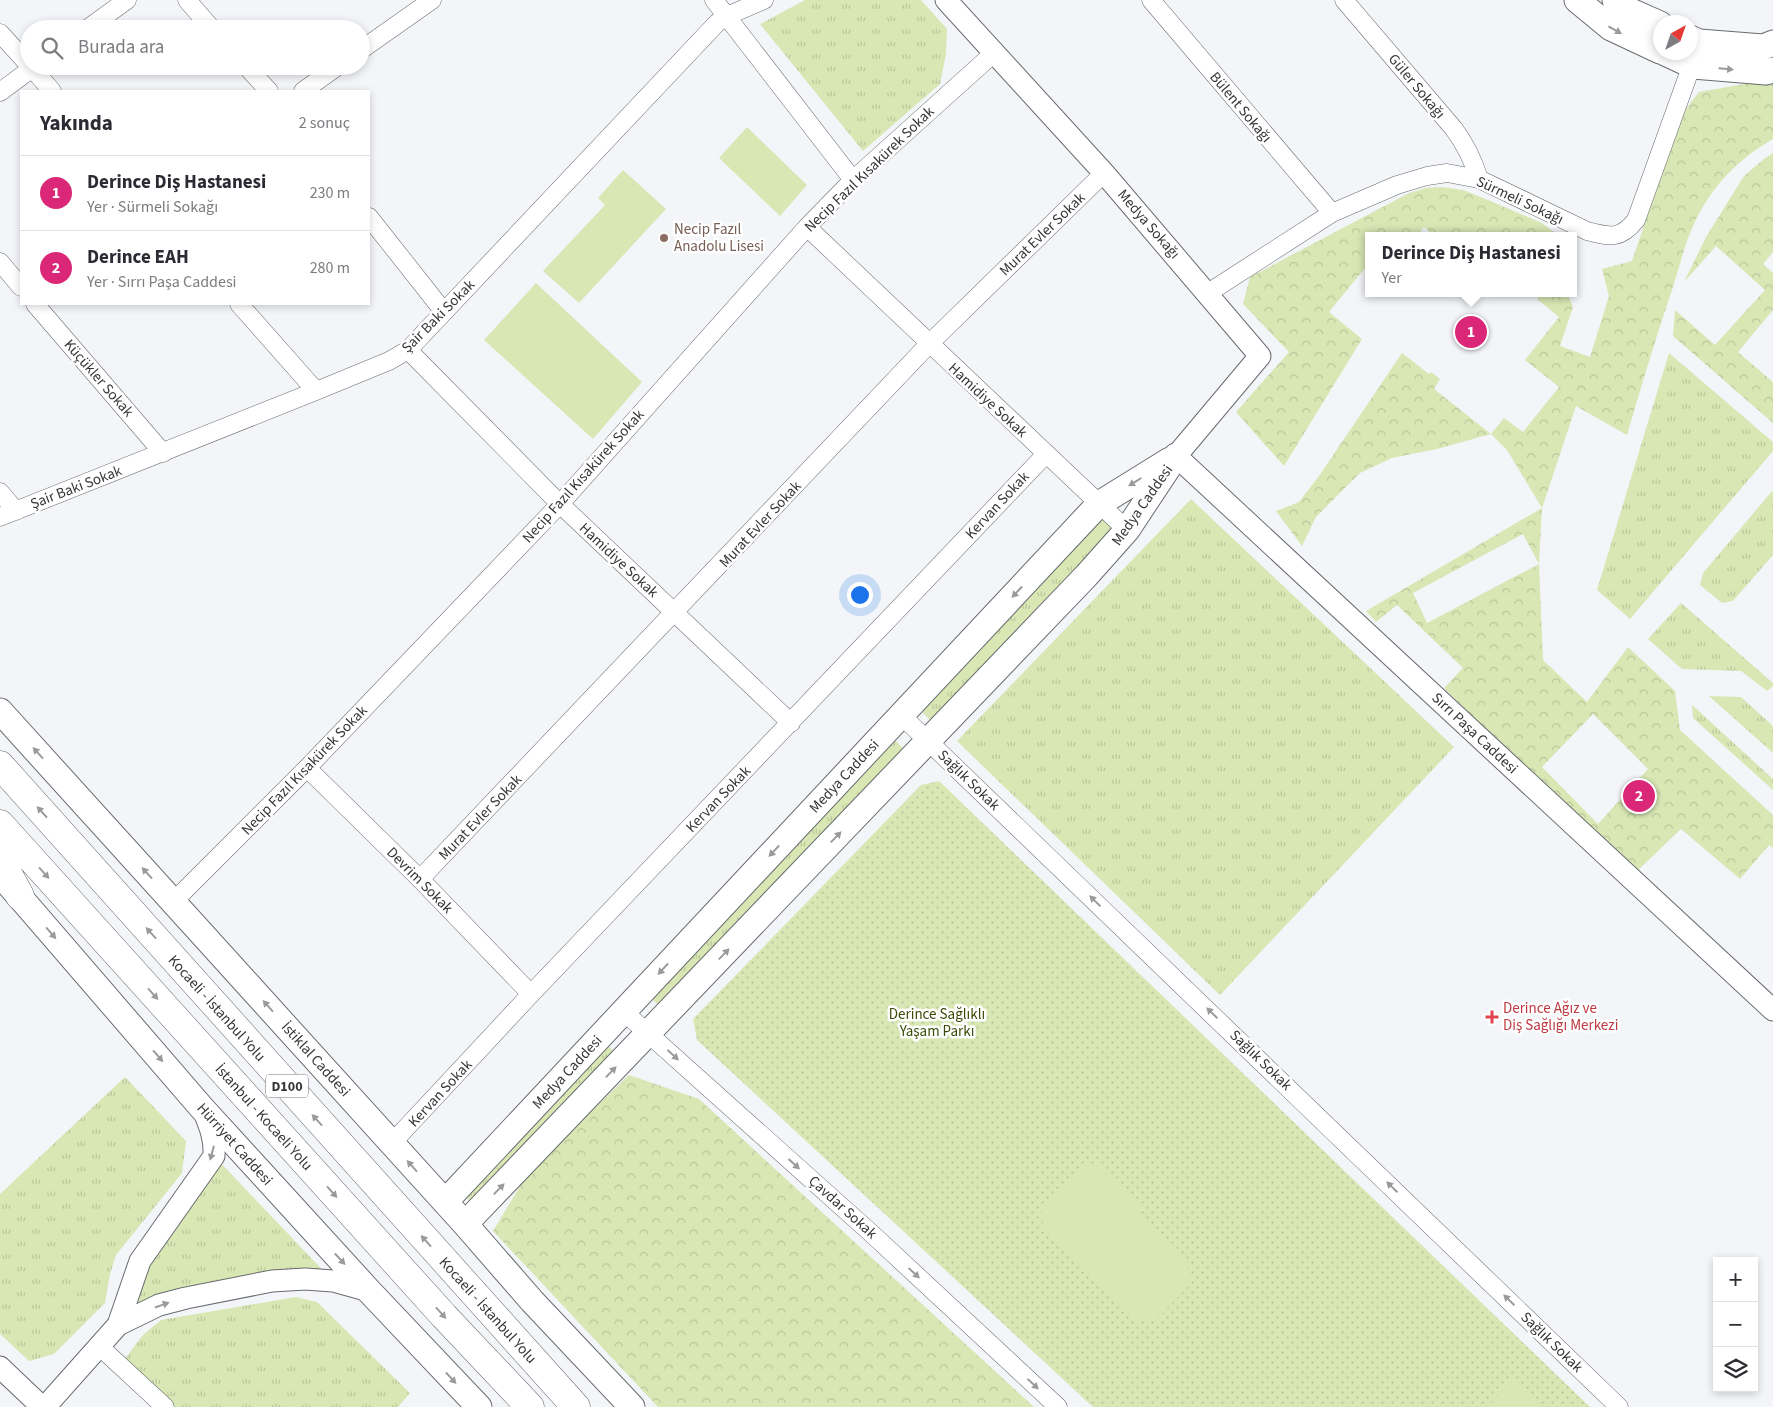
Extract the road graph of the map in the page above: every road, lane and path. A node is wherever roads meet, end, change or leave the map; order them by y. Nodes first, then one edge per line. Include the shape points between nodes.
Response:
1 (128, 0) edge
2 (187, 0) edge
3 (432, 0) edge
4 (714, 0) edge
5 (764, 0) edge
6 (946, 0) edge
7 (1151, 0) edge
8 (1344, 0) edge
9 (1576, 0) edge
10 (1615, 0) edge
11 (727, 16) junction
12 (100, 20) edge
13 (204, 20) edge
14 (1653, 21) edge
15 (0, 32) edge
16 (1698, 40) edge
17 (1773, 43) edge
18 (370, 44) edge
19 (1653, 48) edge
20 (995, 52) junction
21 (20, 54) edge
22 (1679, 60) edge
23 (1693, 60) edge
24 (1692, 66) junction
25 (1773, 70) edge
26 (20, 75) edge
27 (39, 75) edge
28 (254, 75) edge
29 (325, 75) edge
30 (51, 90) edge
31 (267, 90) edge
32 (304, 90) edge
33 (0, 92) edge
34 (1104, 173) junction
35 (1479, 179) junction
36 (853, 180) junction
37 (1332, 213) junction
38 (370, 218) edge
39 (807, 227) junction
40 (0, 262) edge
41 (20, 286) edge
42 (1208, 293) junction
43 (37, 305) edge
44 (240, 305) edge
45 (444, 312) junction
46 (929, 344) junction
47 (408, 350) junction
48 (316, 391) junction
49 (163, 453) junction
50 (1046, 454) junction
51 (1176, 456) junction
52 (0, 492) edge
53 (560, 504) junction
54 (1099, 504) junction
55 (8, 514) edge
56 (1127, 530) junction
57 (675, 613) junction
58 (0, 711) edge
59 (901, 715) junction
60 (791, 723) junction
61 (928, 741) junction
62 (0, 765) edge
63 (307, 768) junction
64 (0, 824) edge
65 (0, 859) edge
66 (0, 875) edge
67 (420, 879) junction
68 (20, 896) junction
69 (173, 902) junction
70 (531, 994) junction
71 (1773, 1010) edge
72 (623, 1011) junction
73 (648, 1034) junction
74 (201, 1107) junction
75 (391, 1144) junction
76 (444, 1202) junction
77 (465, 1224) junction
78 (369, 1291) junction
79 (118, 1325) junction
80 (99, 1346) junction
81 (0, 1367) edge
82 (43, 1407) edge
83 (164, 1407) edge
84 (479, 1407) edge
85 (530, 1407) edge
86 (576, 1407) edge
87 (632, 1407) edge
88 (1058, 1407) edge
89 (1619, 1407) edge

1 - 12 street
2 - 13 street
3 - 18 street
4 - 11 street
5 - 11 street, Şair Baki Sokak
6 - 20 street, Medya Sokağı
7 - 37 street, Bülent Sokağı
8 - 35 street, Güler Sokağı via 1454,129 1467,148
9 -> 19 main road via 1611,28
10 - 14 main road via 1624,8
11 - 36 street
11 - 45 street, Şair Baki Sokak via 716,23
15 - 21 street
16 - 17 main road via 1763,47
20 - 34 street, Medya Sokağı
20 - 36 street, Necip Fazıl Kısakürek Sokak
22 - 24 main road
23 - 24 street, Sürmeli Sokağı
24 -> 25 main road
24 - 35 street, Sürmeli Sokağı via 1636,220 1617,236 1587,231
26 - 33 street
27 - 30 street
28 - 31 street
29 - 32 street
34 - 42 street, Medya Sokağı
34 - 46 street, Murat Evler Sokak
35 - 37 street, Sürmeli Sokağı via 1447,173 1427,176 1397,185
36 - 39 street, Necip Fazıl Kısakürek Sokak
37 - 42 street, Sürmeli Sokağı
38 - 45 street
39 - 46 street, Hamidiye Sokak
39 - 53 street, Necip Fazıl Kısakürek Sokak
40 - 41 street
42 - 51 street, Medya Sokağı via 1260,356
43 - 49 street, Küçükler Sokak
44 - 48 street
45 - 47 street, Şair Baki Sokak
46 - 50 street, Hamidiye Sokak
46 - 57 street, Murat Evler Sokak
47 - 48 street, Şair Baki Sokak
47 - 53 street, Hamidiye Sokak
48 - 49 street, Şair Baki Sokak
49 - 55 street, Şair Baki Sokak
50 - 54 street, Hamidiye Sokak
50 - 60 street, Kervan Sokak
51 -> 54 main road, Medya Caddesi
51 - 56 main road, Medya Caddesi
51 - 71 street, Sırrı Paşa Caddesi
52 - 55 street
53 - 57 street, Hamidiye Sokak
53 - 63 street, Necip Fazıl Kısakürek Sokak
54 - 56 street, Hamidiye Sokak
54 -> 59 main road, Medya Caddesi
56 - 61 main road, Medya Caddesi
57 - 60 street, Hamidiye Sokak
57 - 67 street, Murat Evler Sokak
69 -> 58 main road, İstiklal Caddesi
59 - 61 street, Sağlık Sokak
59 -> 72 main road, Medya Caddesi
60 - 70 street, Kervan Sokak
73 -> 61 main road, Medya Caddesi
89 -> 61 street, Sağlık Sokak
86 -> 62 highway, Kocaeli - İstanbul Yolu / D100
63 - 67 street, Devrim Sokak
63 - 69 street, Necip Fazıl Kısakürek Sokak
64 -> 85 highway, İstanbul - Kocaeli Yolu / D100
65 - 68 highway
66 - 68 main road, Hürriyet Caddesi
67 - 70 street, Devrim Sokak
68 -> 74 main road, Hürriyet Caddesi
75 -> 69 main road, İstiklal Caddesi
70 - 75 street, Kervan Sokak
72 - 73 street, Çavdar Sokak
72 - 76 main road, Medya Caddesi
77 -> 73 main road, Medya Caddesi
73 -> 88 street, Çavdar Sokak via 871,1233
74 -> 78 main road, Hürriyet Caddesi
74 -> 79 street via 213,1134 214,1156 140,1262
76 -> 75 main road, İstiklal Caddesi
76 - 77 main road, İstiklal Caddesi
77 - 87 main road, İstiklal Caddesi
79 -> 78 street via 177,1300 272,1281 305,1279
78 -> 84 main road, Hürriyet Caddesi
79 - 80 street
80 - 82 street
80 - 83 street
81 - 82 street

